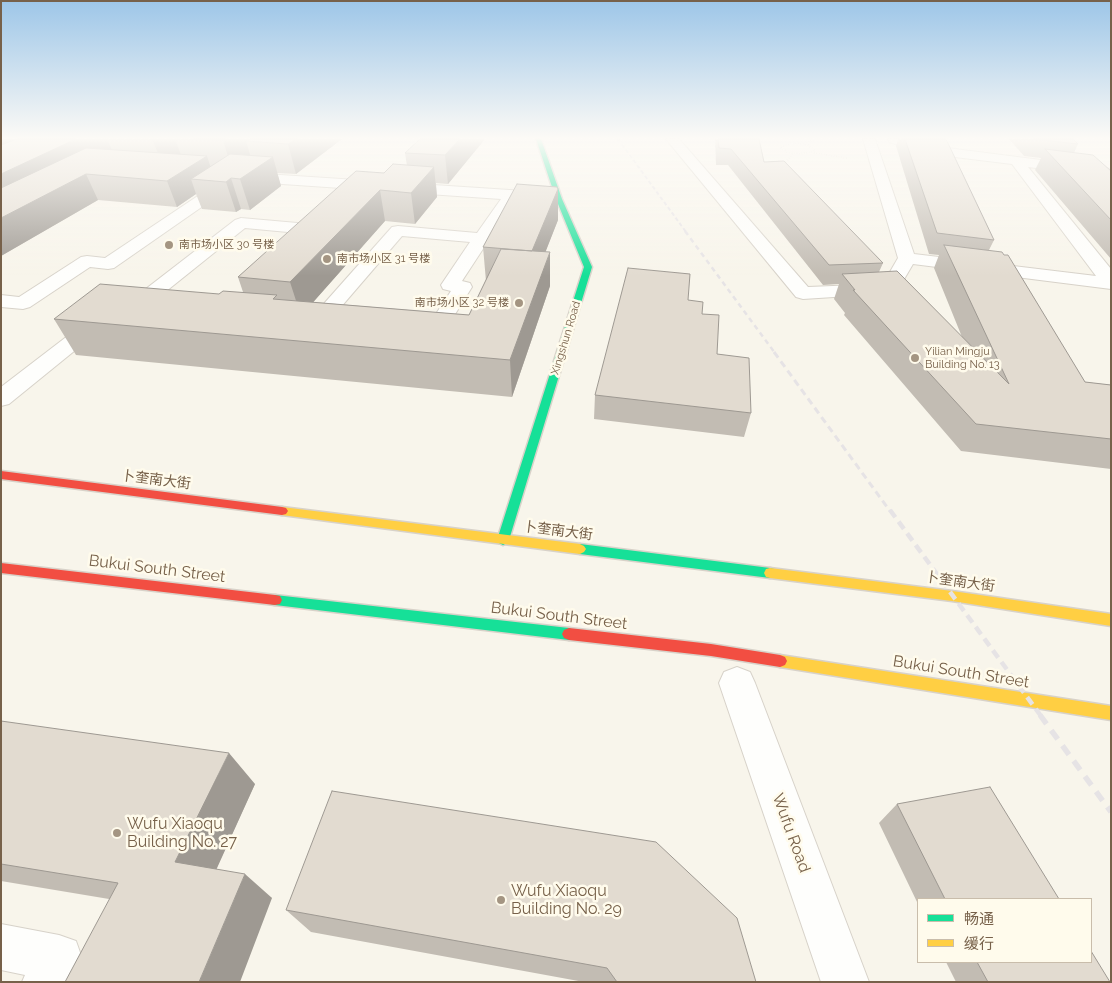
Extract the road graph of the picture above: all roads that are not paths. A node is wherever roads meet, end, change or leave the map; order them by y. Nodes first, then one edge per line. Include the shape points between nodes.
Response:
1 (224, 185) edge
2 (350, 185) edge
3 (554, 185) edge
4 (711, 185) edge
5 (884, 185) edge
6 (1035, 185) edge
7 (367, 186) junction
8 (511, 195) junction
9 (354, 198) edge
10 (559, 199) junction
11 (333, 218) edge
12 (320, 230) junction
13 (482, 238) junction
14 (306, 244) edge
15 (907, 258) junction
16 (1111, 282) edge
17 (1, 302) edge
18 (132, 309) junction
19 (160, 311) edge
20 (315, 325) edge
21 (403, 333) edge
22 (1, 399) edge
23 (1, 475) edge
24 (503, 540) junction
25 (1, 568) edge
26 (1111, 620) edge
27 (737, 683) dead end
28 (1111, 713) edge
29 (1, 948) edge
30 (46, 982) edge
31 (845, 982) edge

1 - 17 street via 108,264 87,261 22,303
2 - 7 street
3 - 10 main road, Xingshun Road
4 - 15 street via 804,293 889,289
5 - 15 street
6 - 16 street
7 - 8 street
7 - 9 street
8 - 10 street
8 - 13 street
10 - 24 main road, Xingshun Road via 588,267
11 - 12 street
12 - 14 street
12 - 18 street via 241,224
13 - 20 street via 398,230
13 - 21 street via 450,285 463,287 432,336
15 - 16 street
18 - 19 street
18 - 22 street via 116,307
23 - 24 main road, 卜奎南大街
24 - 26 main road, 卜奎南大街 via 952,596
25 - 28 main road, Bukui South Street via 711,650
27 - 31 street, Wufu Road
29 - 30 street via 59,958

